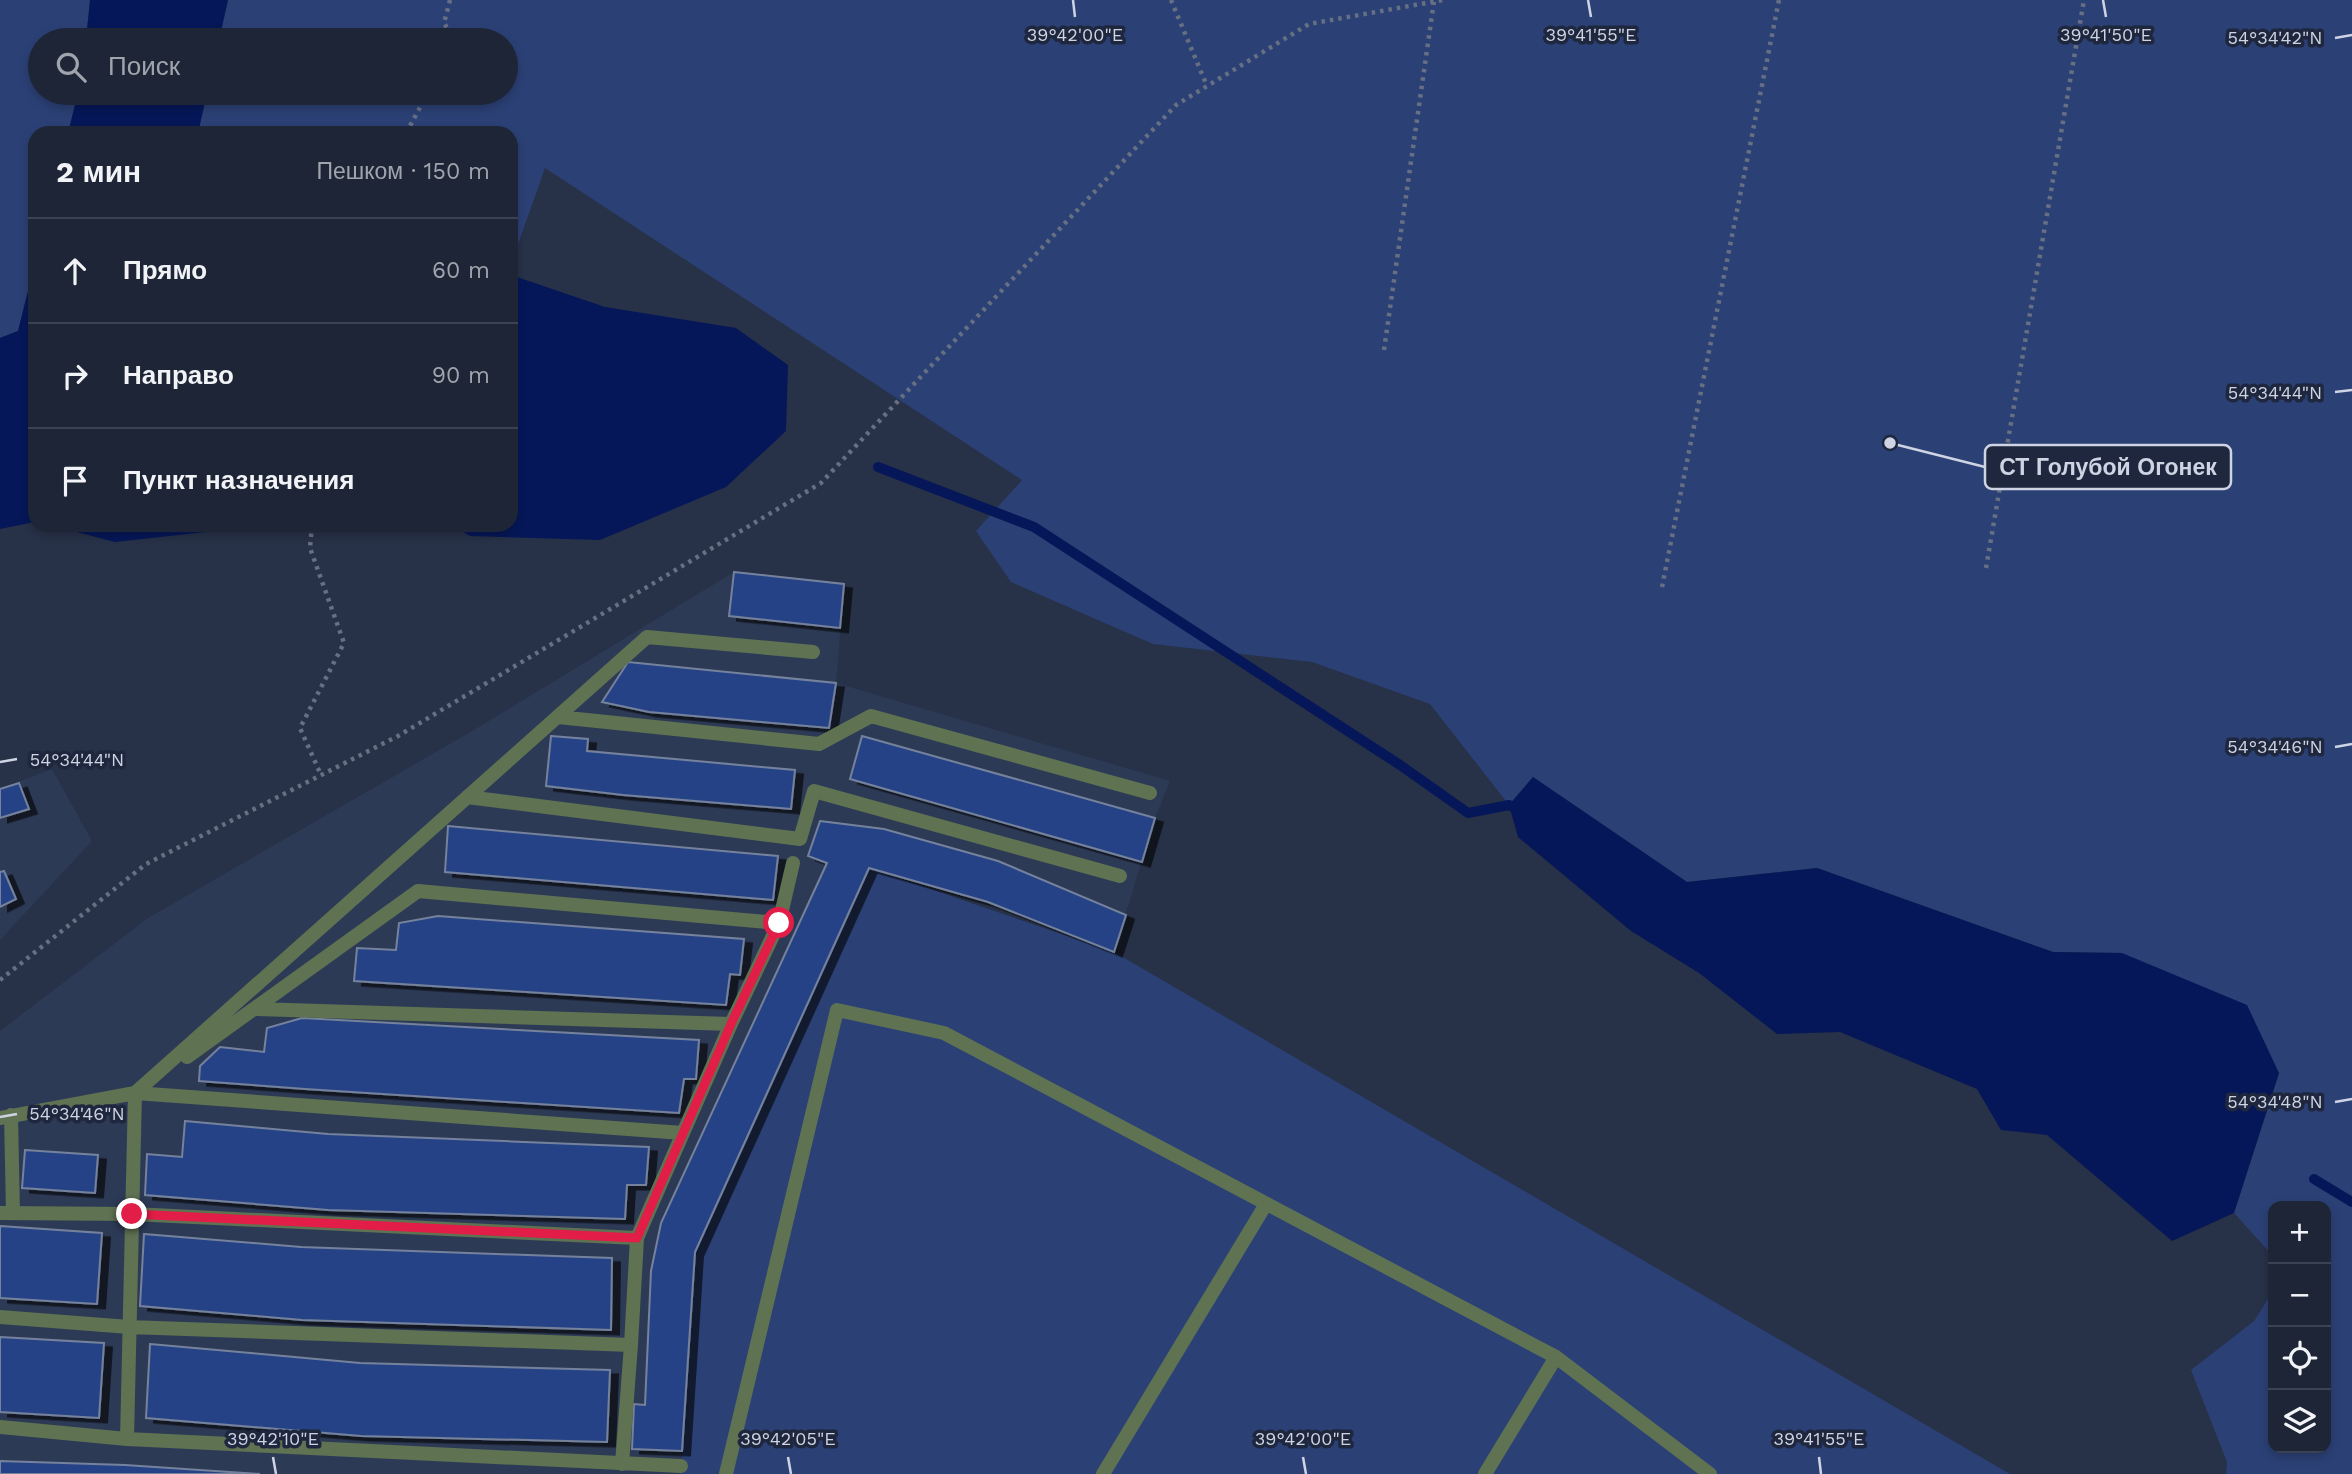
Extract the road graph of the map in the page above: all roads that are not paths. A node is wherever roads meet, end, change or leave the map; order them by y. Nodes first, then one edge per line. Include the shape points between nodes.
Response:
1 (813, 652) dead end
2 (558, 717) junction
3 (1150, 793) dead end
4 (467, 797) junction
5 (793, 863) dead end
6 (1120, 876) dead end
7 (779, 923) junction
8 (257, 1009) junction
9 (731, 1024) junction
10 (135, 1093) junction
11 (6, 1117) edge
12 (683, 1133) junction
13 (1266, 1204) junction
14 (7, 1213) edge
15 (132, 1214) junction
16 (637, 1238) junction
17 (0, 1317) edge
18 (130, 1326) junction
19 (631, 1346) junction
20 (1556, 1357) junction
21 (0, 1427) edge
22 (127, 1439) junction
23 (622, 1464) junction
24 (681, 1466) dead end
25 (726, 1474) edge
26 (1103, 1474) edge
27 (1485, 1474) edge
28 (1710, 1474) edge

1 - 2 lane via 647,638
2 - 3 lane via 819,744 871,716
2 - 4 lane
4 - 6 lane via 800,839 814,791
4 - 10 lane
5 - 7 lane
7 - 8 lane via 418,891
7 - 9 lane
8 - 9 lane
8 - 10 lane
9 - 12 lane
10 - 11 lane
10 - 12 lane
10 - 15 lane
11 - 14 lane
12 - 16 lane
13 - 20 lane
13 - 25 lane via 944,1033 837,1010
13 - 26 lane
14 - 15 lane
15 - 16 lane
15 - 18 lane
16 - 19 lane
17 - 18 lane
18 - 19 lane
18 - 22 lane
19 - 23 lane
20 - 27 lane
20 - 28 lane
21 - 22 lane
22 - 23 lane
23 - 24 lane

